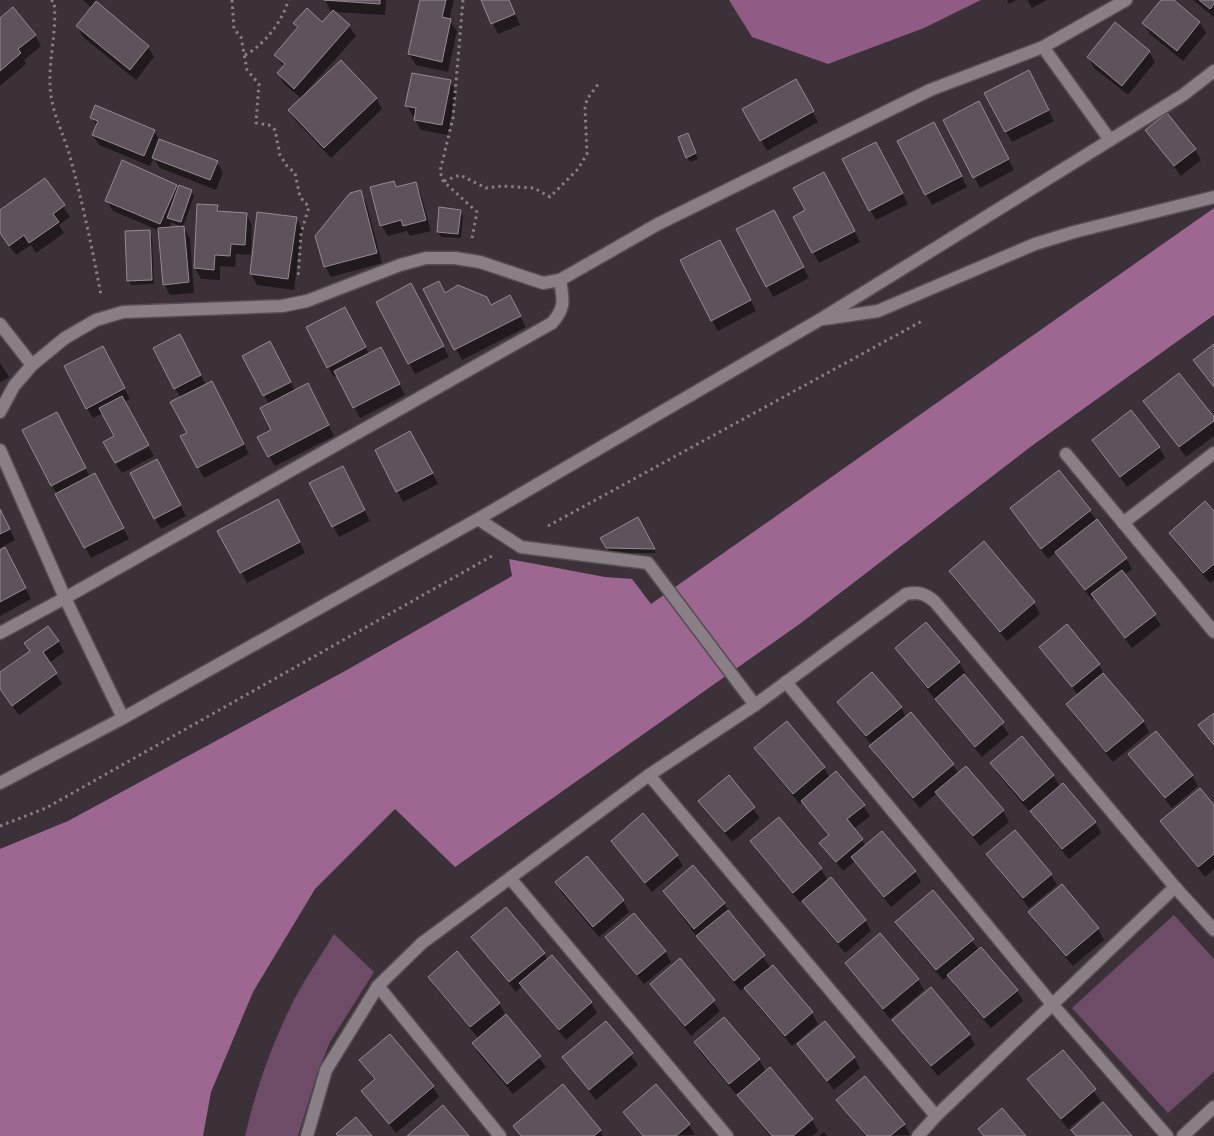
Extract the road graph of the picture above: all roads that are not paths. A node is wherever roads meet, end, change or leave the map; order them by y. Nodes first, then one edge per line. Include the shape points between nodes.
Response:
1 (1126, 0) edge
2 (1043, 47) junction
3 (1214, 71) edge
4 (1110, 140) junction
5 (1214, 197) edge
6 (560, 280) junction
7 (821, 319) junction
8 (0, 324) edge
9 (32, 365) junction
10 (0, 412) edge
11 (0, 450) edge
12 (1214, 453) edge
13 (1066, 454) dead end
14 (478, 519) junction
15 (1122, 523) junction
16 (66, 598) junction
17 (1214, 632) edge
18 (0, 633) edge
19 (786, 682) junction
20 (755, 705) junction
21 (123, 718) junction
22 (649, 775) junction
23 (0, 783) edge
24 (510, 878) junction
25 (1174, 887) junction
26 (1214, 930) edge
27 (378, 986) junction
28 (1052, 1004) junction
29 (1214, 1107) edge
30 (936, 1116) junction
31 (307, 1136) edge
32 (500, 1136) edge
33 (727, 1136) edge
34 (918, 1136) edge
35 (1166, 1136) edge
36 (1183, 1136) edge

1 - 2 street
2 - 4 street
2 - 6 street via 930,90 658,224
3 - 4 street via 1183,95
4 - 7 street
5 - 7 street via 1035,244 878,312
6 - 9 street via 543,282 468,260 426,258 282,306 123,312 96,320 65,338
6 - 16 street via 562,312 552,323
7 - 14 street
8 - 9 street
9 - 10 street via 14,386
11 - 16 street
12 - 15 street
13 - 15 street
14 - 20 street via 521,547 648,563
14 - 21 street
15 - 17 street
16 - 18 street
16 - 21 street
19 - 20 street
19 - 25 street via 906,594 913,592 928,596
19 - 28 street
20 - 22 street
21 - 23 street
22 - 24 street
22 - 30 street
24 - 27 street via 422,943
24 - 33 street
25 - 26 street
25 - 28 street
27 - 31 street via 326,1070
27 - 32 street
28 - 30 street
28 - 35 street
29 - 36 street
30 - 34 street

